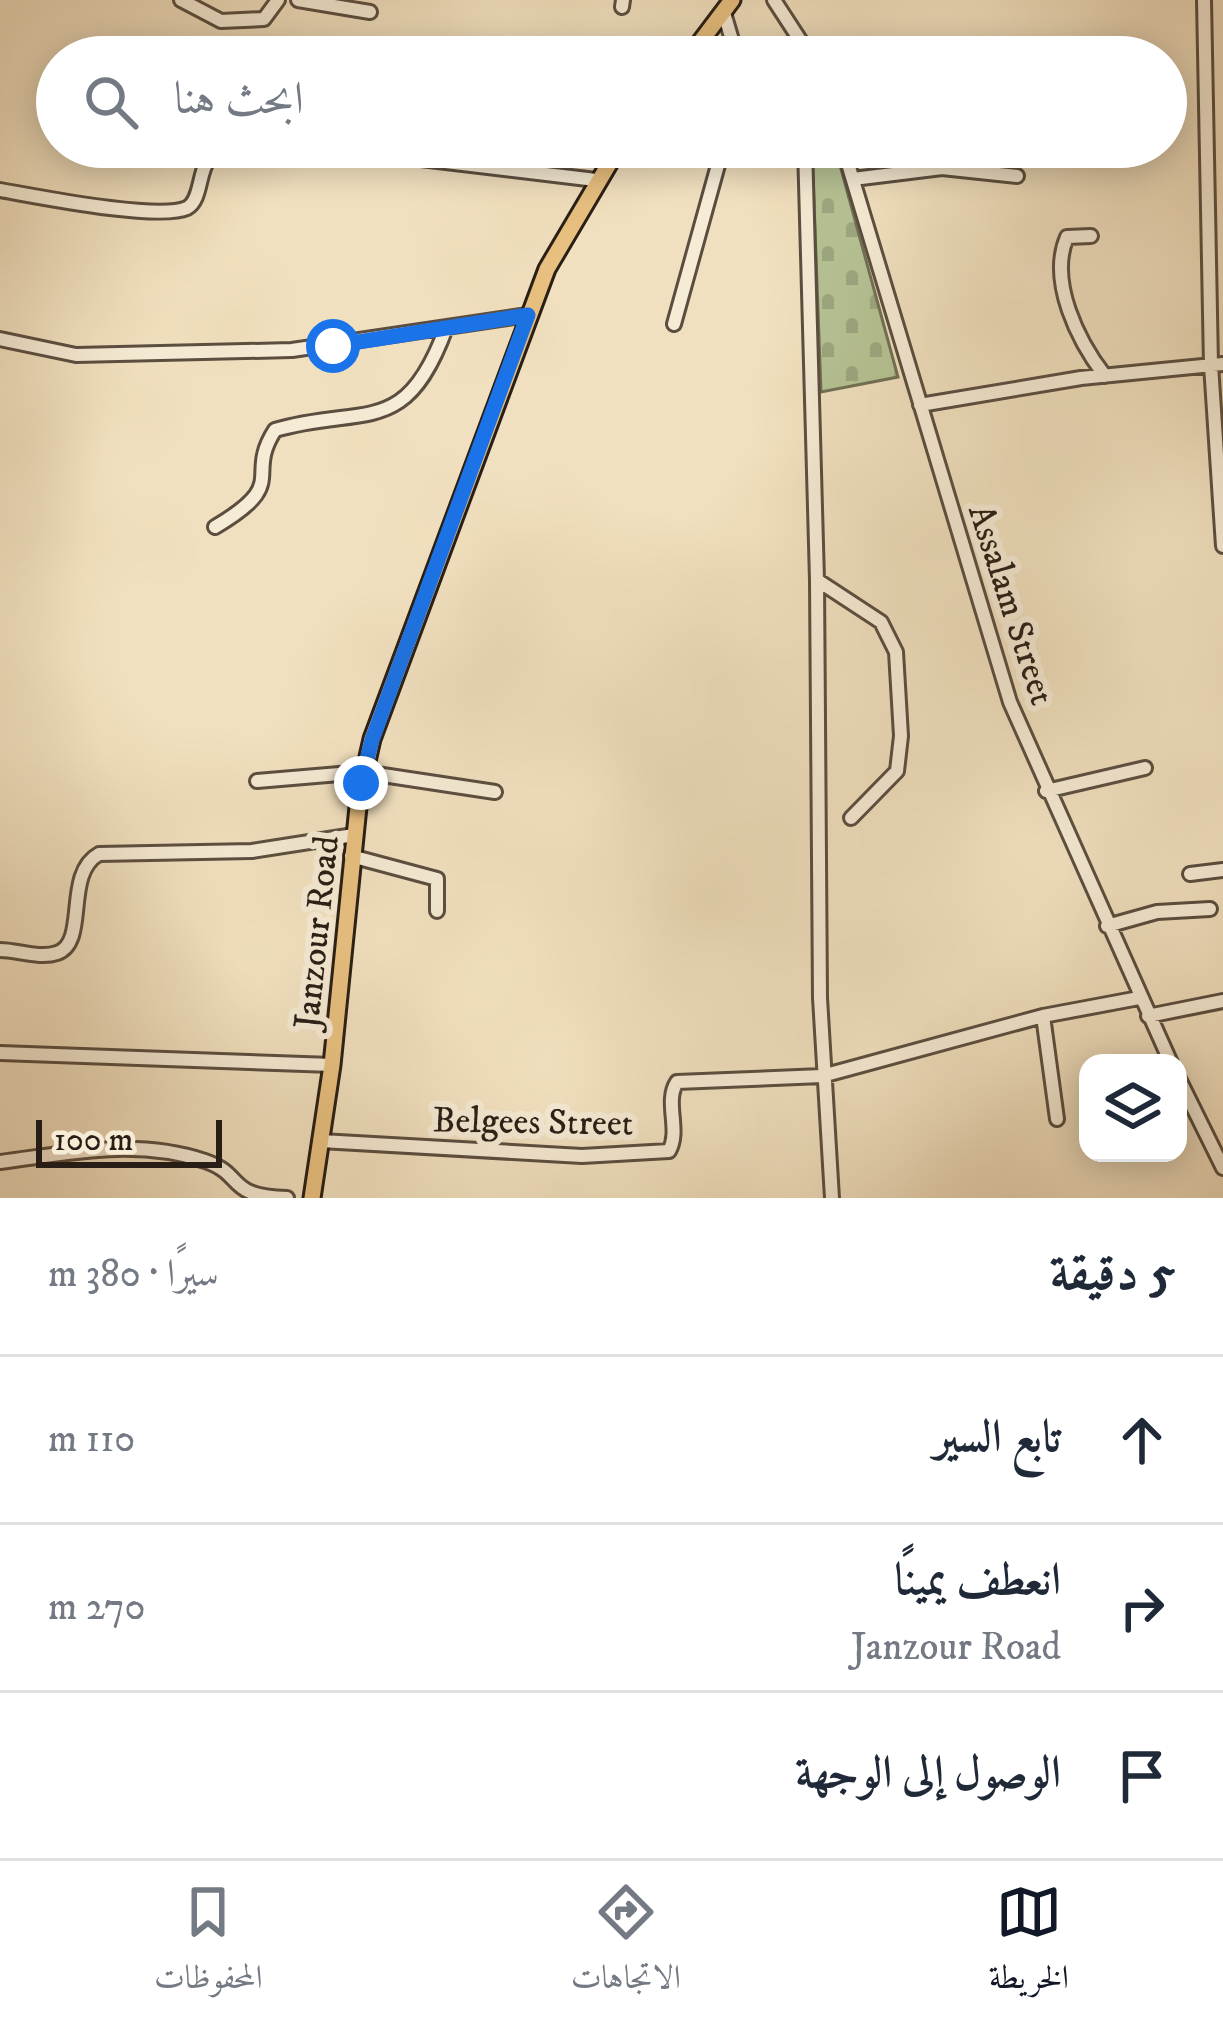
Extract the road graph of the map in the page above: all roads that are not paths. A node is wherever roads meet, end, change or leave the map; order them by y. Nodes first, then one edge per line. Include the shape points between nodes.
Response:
1 (181, 0) edge
2 (278, 0) edge
3 (298, 0) edge
4 (774, 0) edge
5 (1204, 0) edge
6 (728, 4) edge
7 (370, 12) dead end
8 (704, 36) edge
9 (733, 36) edge
10 (798, 36) edge
11 (206, 168) edge
12 (474, 168) edge
13 (604, 168) edge
14 (717, 168) edge
15 (806, 168) edge
16 (850, 168) edge
17 (1017, 176) dead end
18 (853, 179) junction
19 (596, 180) junction
20 (0, 190) edge
21 (1091, 236) dead end
22 (528, 315) junction
23 (674, 324) dead end
24 (446, 328) junction
25 (0, 339) edge
26 (1217, 364) edge
27 (1105, 376) junction
28 (920, 405) junction
29 (215, 526) dead end
30 (1223, 546) edge
31 (818, 580) junction
32 (1145, 768) dead end
33 (363, 772) junction
34 (257, 781) dead end
35 (1046, 791) junction
36 (496, 792) dead end
37 (851, 818) dead end
38 (354, 835) junction
39 (351, 856) junction
40 (1223, 870) edge
41 (1190, 874) dead end
42 (1210, 909) dead end
43 (437, 911) dead end
44 (1106, 926) junction
45 (0, 950) edge
46 (1139, 998) junction
47 (1223, 1001) edge
48 (1043, 1016) junction
49 (1148, 1016) junction
50 (0, 1053) edge
51 (1167, 1054) edge
52 (332, 1065) junction
53 (822, 1076) junction
54 (1187, 1095) edge
55 (1058, 1119) dead end
56 (321, 1142) junction
57 (0, 1162) edge
58 (1223, 1168) edge
59 (286, 1198) edge
60 (312, 1198) edge
61 (832, 1198) edge

1 - 2 street via 234,23 264,20
3 - 7 street
4 - 10 street
5 - 26 street
6 - 8 main road
6 - 9 street
11 - 20 street via 194,199 179,209
12 - 19 street
13 - 19 main road, Janzour Road
14 - 23 street
15 - 31 street
16 - 18 street, Assalam Street
17 - 18 street via 942,168
18 - 28 street, Assalam Street
19 - 22 main road, Janzour Road
21 - 27 street via 1067,237 1062,261 1081,344
22 - 24 street
22 - 33 main road, Janzour Road
24 - 25 street via 292,350 115,355
24 - 29 street via 419,382 398,404 274,430 262,490
26 - 27 street
26 - 30 street
27 - 28 street
28 - 35 street, Assalam Street via 1003,680
31 - 37 street via 880,622 896,652 901,758
31 - 53 street
32 - 35 street
33 - 34 street
33 - 36 street
33 - 38 main road, Janzour Road
35 - 44 street, Assalam Street
38 - 39 main road, Janzour Road
38 - 45 street via 252,851 96,855 80,880 65,948 49,955
39 - 43 street via 437,879
39 - 52 main road, Janzour Road
40 - 41 street
42 - 44 street
44 - 46 street, Assalam Street
46 - 48 street
46 - 49 street, Assalam Street
47 - 49 street
48 - 53 street
48 - 55 street
49 - 51 street, Assalam Street
50 - 52 street
52 - 56 main road, Janzour Road
53 - 56 street, Belgees Street via 677,1082 669,1151 536,1155
53 - 61 street
54 - 58 street
56 - 60 main road, Janzour Road
57 - 59 street via 142,1147 213,1164 247,1195

